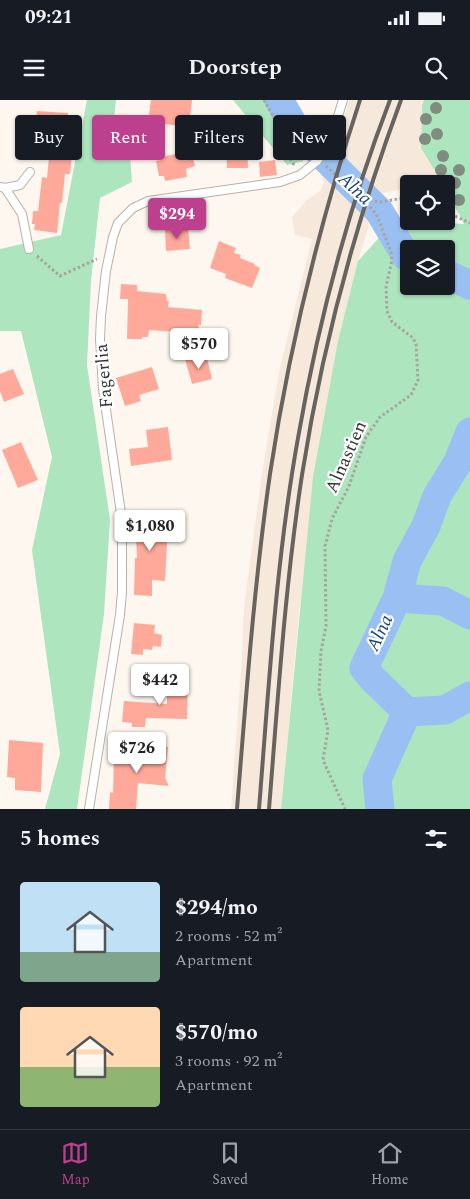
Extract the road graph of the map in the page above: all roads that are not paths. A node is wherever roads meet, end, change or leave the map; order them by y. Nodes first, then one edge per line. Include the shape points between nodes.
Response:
1 (343, 100) edge
2 (30, 172) dead end
3 (3, 188) edge
4 (29, 249) road end
5 (89, 809) edge

1 - 5 lane, Fagerlia, bridge via 325,149 318,160 300,175 280,182 174,196 140,204 118,223 109,253 101,316 101,355 122,520 122,592
2 - 3 lane via 20,185
3 - 4 lane via 22,214

